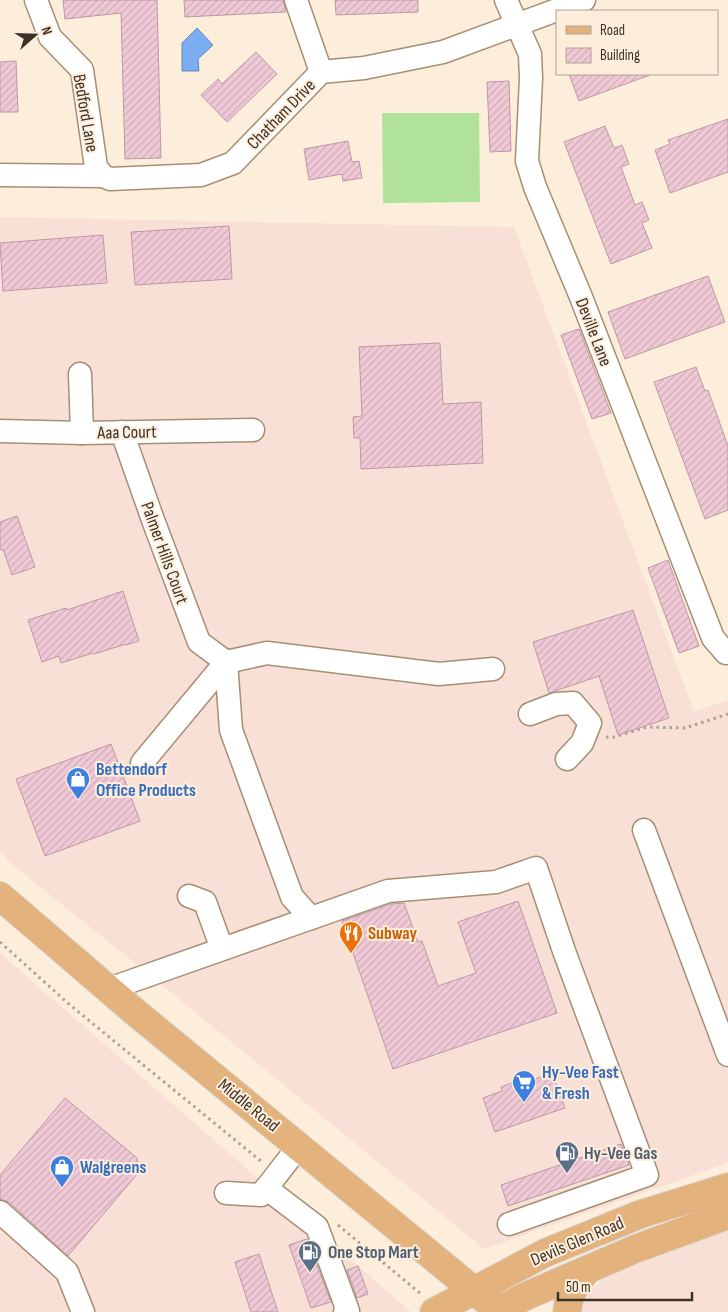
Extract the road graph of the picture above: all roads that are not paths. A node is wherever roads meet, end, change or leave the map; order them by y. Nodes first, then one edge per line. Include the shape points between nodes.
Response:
1 (36, 0) edge
2 (296, 0) edge
3 (506, 0) edge
4 (584, 0) edge
5 (559, 10) edge
6 (556, 11) edge
7 (518, 26) junction
8 (321, 72) junction
9 (0, 175) edge
10 (103, 176) junction
11 (80, 374) dead end
12 (0, 430) edge
13 (253, 430) dead end
14 (122, 432) junction
15 (82, 433) junction
16 (728, 653) edge
17 (226, 662) junction
18 (493, 669) dead end
19 (530, 714) dead end
20 (567, 760) dead end
21 (142, 763) dead end
22 (644, 830) dead end
23 (0, 896) edge
24 (189, 896) dead end
25 (311, 918) junction
26 (222, 950) junction
27 (109, 989) junction
28 (728, 1055) edge
29 (299, 1146) junction
30 (271, 1181) junction
31 (728, 1187) edge
32 (226, 1193) dead end
33 (0, 1212) edge
34 (728, 1215) edge
35 (509, 1224) dead end
36 (587, 1270) junction
37 (474, 1291) junction
38 (437, 1311) edge
39 (83, 1312) edge
40 (345, 1312) edge
41 (497, 1312) edge
42 (567, 1312) edge

1 - 10 street, Bedford Lane via 50,37 82,70 96,167
2 - 8 street
3 - 7 street, Deville Lane
4 - 5 street, Chatham Drive
6 - 7 street, Chatham Drive
7 - 8 street, Chatham Drive via 442,52 364,68
7 - 16 street, Deville Lane via 530,54 527,161 713,638
8 - 10 street, Chatham Drive via 233,163 201,175 110,179
9 - 10 street, Chatham Drive
11 - 15 street
12 - 15 street, Aaa Court
13 - 14 street, Aaa Court
14 - 15 street, Aaa Court
14 - 17 street, Palmer Hills Court via 198,642
17 - 18 street via 267,653 439,674
17 - 21 street
17 - 25 street via 230,730 292,897
19 - 20 street via 556,704 573,703 590,724 582,744
22 - 28 street
23 - 27 main road, Middle Road
24 - 26 street via 204,902
25 - 26 street
25 - 35 street via 388,891 496,882 536,868 647,1175
26 - 27 street
27 - 29 main road, Middle Road
29 - 30 street
29 - 37 main road, Middle Road
30 - 32 street via 261,1195
30 - 40 street via 317,1227 348,1311
31 - 37 main road, Devils Glen Road via 641,1214 581,1238 545,1253
33 - 39 street via 67,1272
34 - 36 main road, Devils Glen Road
36 - 41 main road, Devils Glen Road
36 - 42 main road via 572,1292
37 - 38 main road, Devils Glen Road
37 - 41 main road, Middle Road

